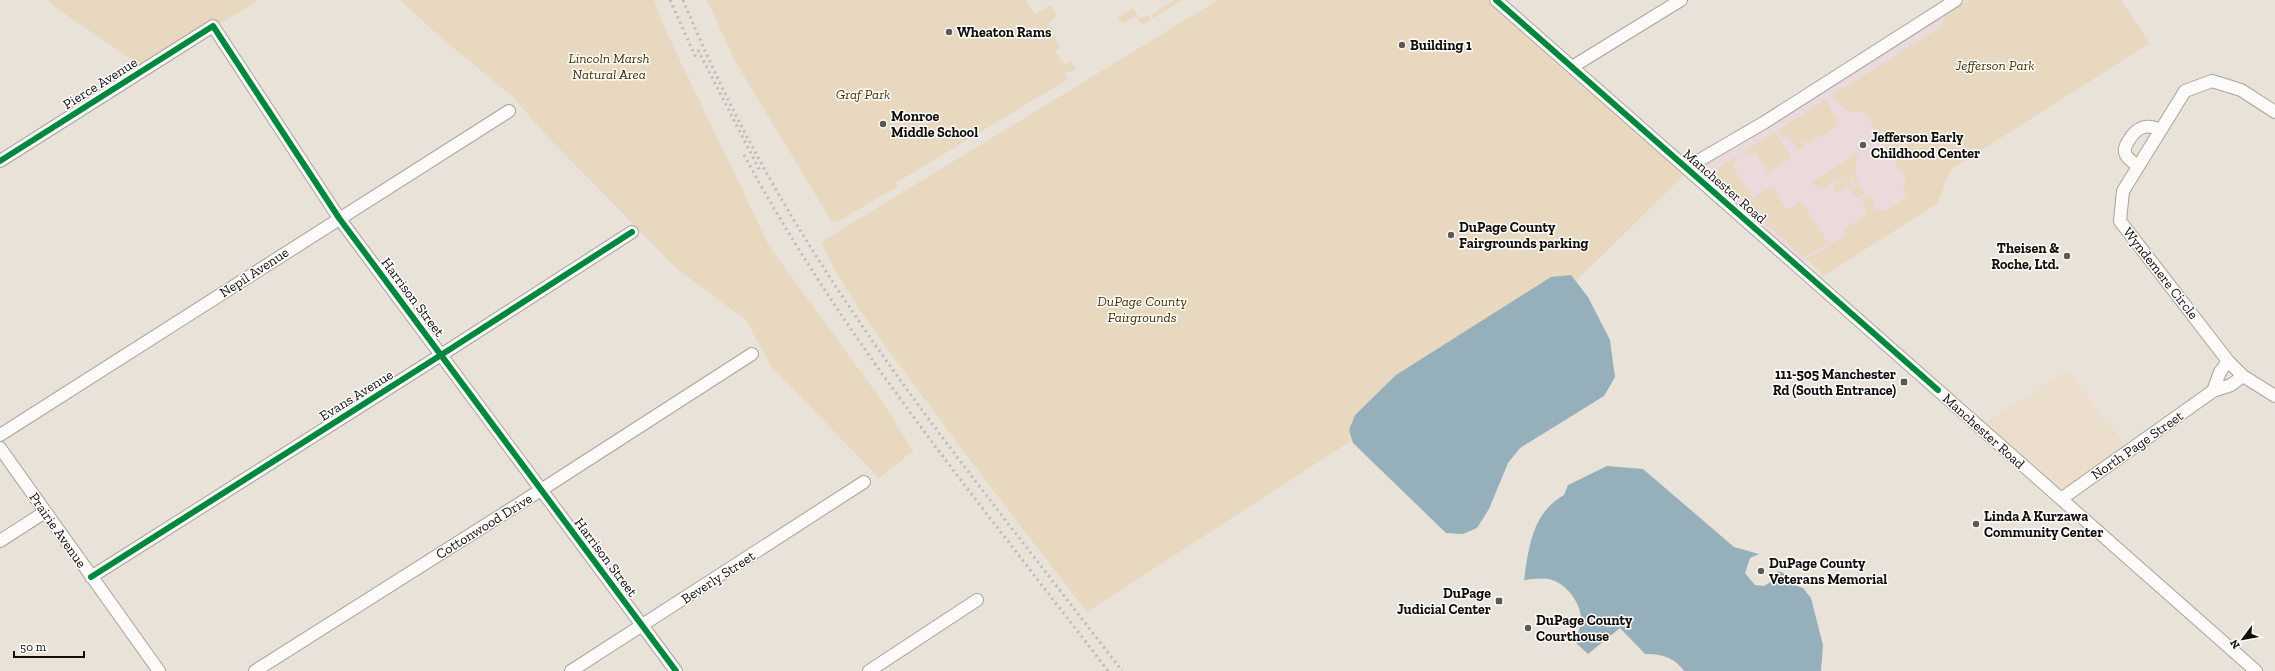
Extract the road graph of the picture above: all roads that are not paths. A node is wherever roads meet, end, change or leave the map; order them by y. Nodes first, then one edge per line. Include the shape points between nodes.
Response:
1 (1496, 0) edge
2 (1680, 0) edge
3 (1956, 0) edge
4 (213, 26) joint
5 (1572, 67) junction
6 (509, 111) dead end
7 (2275, 112) edge
8 (2161, 130) junction
9 (0, 161) edge
10 (2138, 166) junction
11 (1686, 168) junction
12 (339, 218) junction
13 (632, 232) dead end
14 (752, 354) dead end
15 (441, 355) junction
16 (2228, 361) junction
17 (2243, 376) junction
18 (2213, 391) junction
19 (2275, 396) edge
20 (0, 435) edge
21 (0, 448) edge
22 (864, 482) dead end
23 (541, 490) junction
24 (2061, 499) junction
25 (45, 512) junction
26 (0, 541) edge
27 (91, 577) junction
28 (977, 600) dead end
29 (642, 626) junction
30 (158, 671) edge
31 (255, 671) edge
32 (571, 671) edge
33 (676, 671) edge
34 (869, 671) edge
35 (2256, 671) edge

1 - 5 street, Manchester Road
2 - 5 street
3 - 11 street via 1765,122
4 - 9 street, Pierce Avenue
4 - 12 street, Harrison Street
5 - 11 street, Manchester Road
6 - 12 street, Nepil Avenue
7 - 8 street, Wyndemere Circle via 2241,90 2212,81 2185,91
8 - 10 street, Wyndemere Circle
8 - 10 street via 2148,126 2135,131 2125,152
10 - 16 street, Wyndemere Circle via 2123,191 2120,221
11 - 24 street, Manchester Road
12 - 15 street, Harrison Street
12 - 20 street, Nepil Avenue
13 - 15 street, Evans Avenue
14 - 23 street, Cottonwood Drive
15 - 23 street, Harrison Street
15 - 27 street, Evans Avenue
16 - 17 street, Wyndemere Circle
16 - 18 street via 2220,372
17 - 18 street, North Page Street via 2231,385
17 - 19 street, Wyndemere Circle
18 - 24 street, North Page Street
21 - 25 street, Prairie Avenue
22 - 29 street, Beverly Street
23 - 29 street, Harrison Street
23 - 31 street, Cottonwood Drive
24 - 35 street, Manchester Road
25 - 26 street
25 - 27 street, Prairie Avenue
27 - 30 street, Prairie Avenue
28 - 34 street
29 - 32 street, Beverly Street
29 - 33 street, Harrison Street

